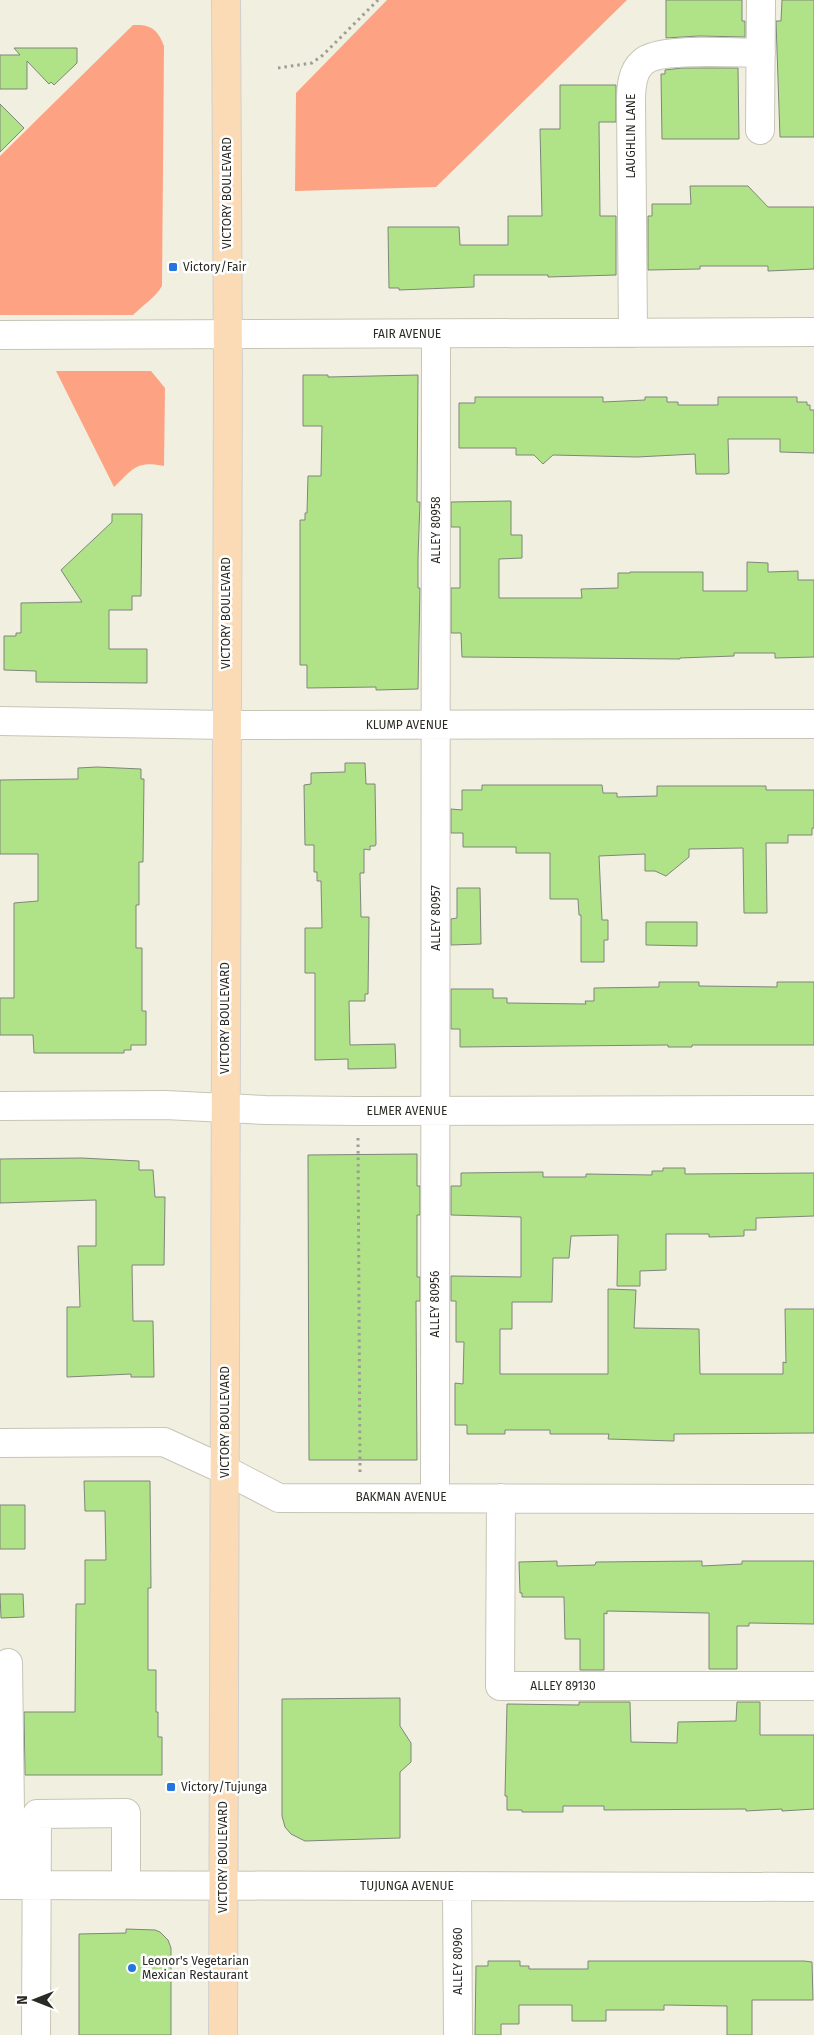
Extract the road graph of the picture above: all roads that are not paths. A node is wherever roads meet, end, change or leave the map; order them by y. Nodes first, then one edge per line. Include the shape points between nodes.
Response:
1 (226, 0) edge
2 (761, 0) edge
3 (761, 53) junction
4 (760, 130) dead end
5 (633, 332) junction
6 (814, 332) edge
7 (436, 334) junction
8 (0, 335) edge
9 (228, 335) junction
10 (0, 722) edge
11 (814, 724) edge
12 (226, 725) junction
13 (436, 726) junction
14 (0, 1106) edge
15 (224, 1107) junction
16 (814, 1110) edge
17 (435, 1111) junction
18 (0, 1443) edge
19 (225, 1470) junction
20 (435, 1497) junction
21 (500, 1498) junction
22 (814, 1499) edge
23 (8, 1663) dead end
24 (814, 1686) edge
25 (16, 1885) edge
26 (126, 1885) junction
27 (224, 1886) junction
28 (457, 1886) junction
29 (814, 1887) edge
30 (36, 2035) edge
31 (223, 2035) edge
32 (458, 2035) edge

1 - 9 main road, VICTORY BOULEVARD
2 - 3 street
3 - 4 street
3 - 5 street, LAUGHLIN LANE via 656,54 634,73 631,87
5 - 6 street, FAIR AVENUE
5 - 7 street, FAIR AVENUE
7 - 9 street, FAIR AVENUE
7 - 13 street, ALLEY 80958
8 - 9 street, FAIR AVENUE
9 - 12 main road, VICTORY BOULEVARD
10 - 12 street, KLUMP AVENUE
11 - 13 street, KLUMP AVENUE
12 - 13 street, KLUMP AVENUE
12 - 15 main road, VICTORY BOULEVARD
13 - 17 street, ALLEY 80957
14 - 15 street, ELMER AVENUE
15 - 17 street, ELMER AVENUE
15 - 19 main road, VICTORY BOULEVARD
16 - 17 street, ELMER AVENUE
17 - 20 street, ALLEY 80956
18 - 19 street, BAKMAN AVENUE via 164,1442
19 - 20 street, BAKMAN AVENUE via 279,1498
19 - 27 main road, VICTORY BOULEVARD
20 - 21 street, BAKMAN AVENUE
21 - 22 street, BAKMAN AVENUE
21 - 24 street, ALLEY 89130 via 500,1686
23 - 25 street
25 - 26 street, TUJUNGA AVENUE
25 - 26 street via 37,1814 126,1813
25 - 30 street
26 - 27 street, TUJUNGA AVENUE
27 - 28 street, TUJUNGA AVENUE
27 - 31 main road, VICTORY BOULEVARD
28 - 29 street, TUJUNGA AVENUE
28 - 32 street, ALLEY 80960

